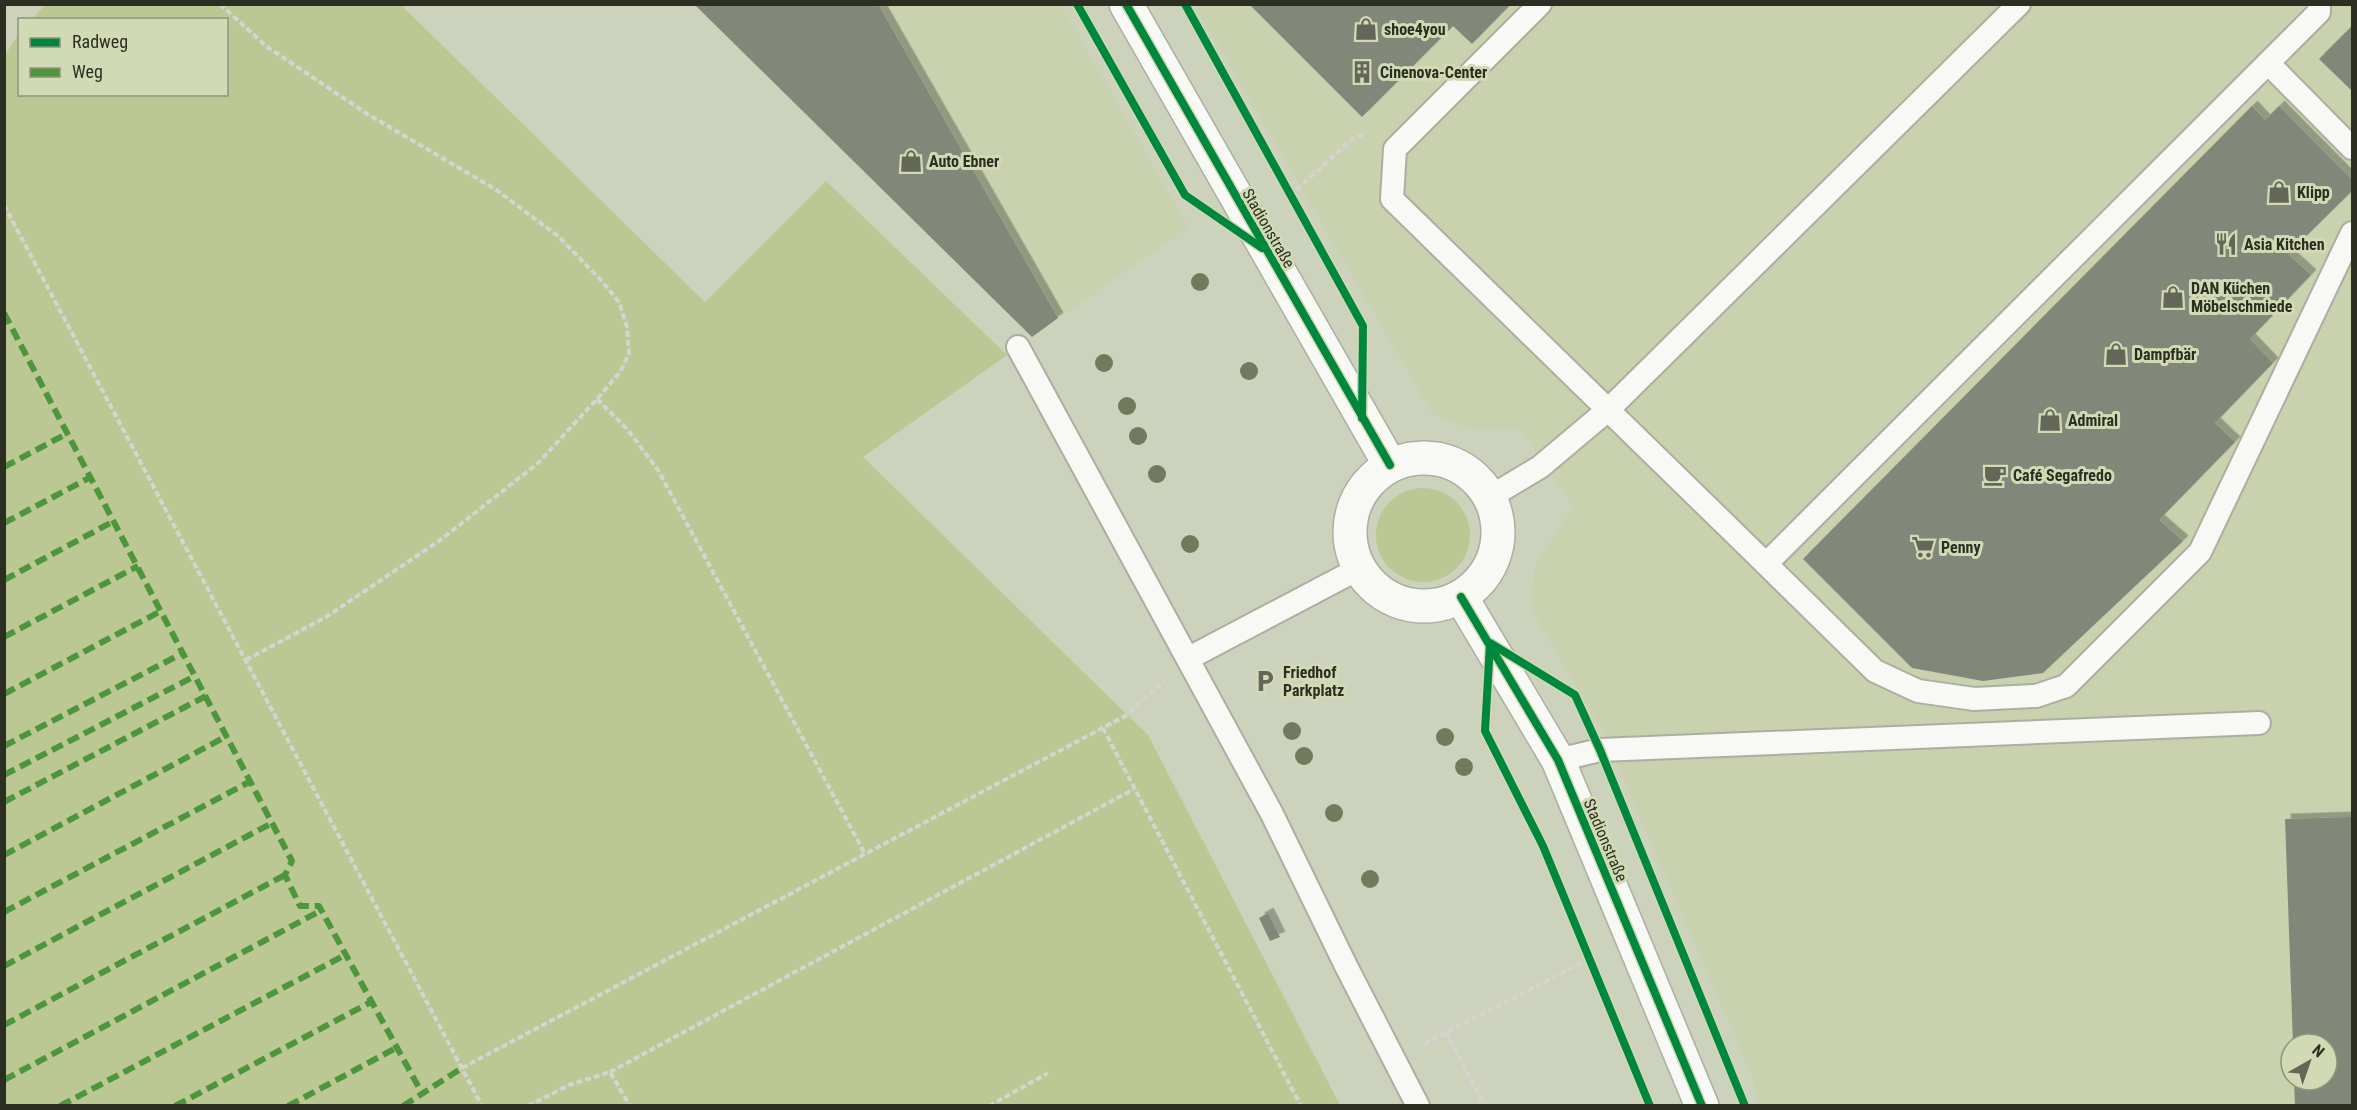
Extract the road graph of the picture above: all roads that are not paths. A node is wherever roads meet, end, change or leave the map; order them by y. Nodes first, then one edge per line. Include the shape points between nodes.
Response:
1 (1126, 4) edge
2 (1540, 4) edge
3 (2019, 4) edge
4 (2319, 4) edge
5 (2268, 63) junction
6 (2352, 148) edge
7 (2352, 233) edge
8 (1018, 347) dead end
9 (1609, 409) junction
10 (1390, 465) junction
11 (1490, 497) junction
12 (1766, 564) junction
13 (1358, 569) junction
14 (1461, 597) junction
15 (1189, 658) junction
16 (2259, 723) dead end
17 (1558, 760) junction
18 (1418, 1106) edge
19 (1702, 1106) edge

1 - 10 street, Stadionstraße
2 - 9 lane via 1395,149 1392,199
3 - 9 lane
4 - 5 lane via 2319,12
5 - 6 lane
5 - 12 lane
7 - 12 lane via 2200,552 2066,686 2036,696 1974,699 1918,691 1875,671
8 - 15 lane
9 - 11 lane via 1540,467
9 - 12 lane
10 - 11 street via 1414,458 1444,460 1473,476
10 - 13 street via 1366,484 1352,508 1349,540
11 - 14 street via 1498,527 1495,555 1480,582
13 - 14 street via 1373,586 1403,604 1436,606
13 - 15 lane
14 - 17 street, Stadionstraße
15 - 18 lane
16 - 17 lane via 1600,750
17 - 19 street, Stadionstraße

